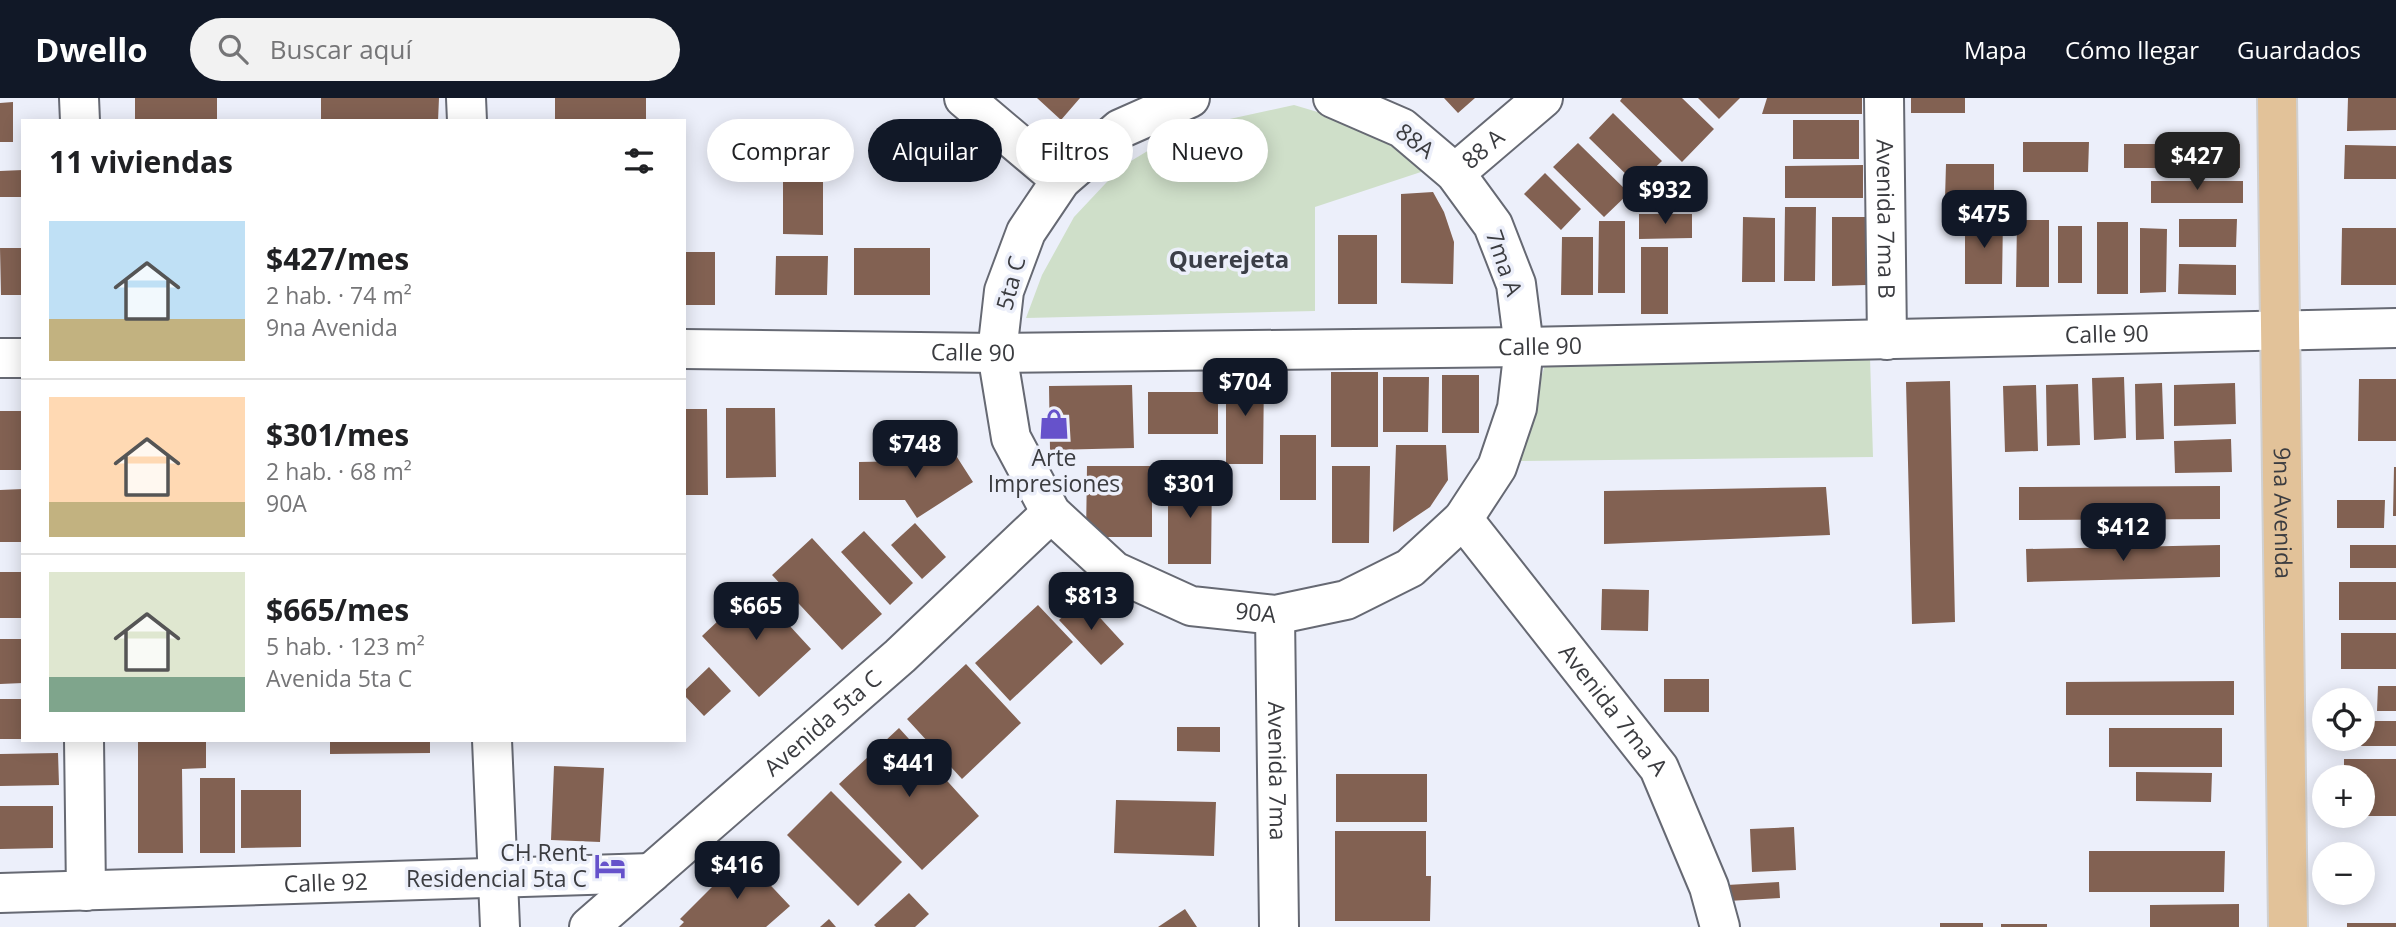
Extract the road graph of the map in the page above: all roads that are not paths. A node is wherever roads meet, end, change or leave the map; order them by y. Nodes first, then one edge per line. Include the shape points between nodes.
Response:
1 (79, 98) edge
2 (466, 98) edge
3 (964, 98) edge
4 (1190, 98) edge
5 (1334, 98) edge
6 (1543, 98) edge
7 (1884, 98) edge
8 (2277, 98) edge
9 (80, 119) edge
10 (467, 119) edge
11 (1133, 123) edge
12 (1016, 142) edge
13 (1455, 173) junction
14 (1060, 182) edge
15 (2396, 328) edge
16 (2279, 332) junction
17 (1887, 340) junction
18 (1524, 347) junction
19 (686, 349) edge
20 (996, 353) junction
21 (0, 358) edge
22 (21, 358) edge
23 (1051, 513) junction
24 (1463, 519) junction
25 (1275, 615) junction
26 (85, 742) edge
27 (492, 742) edge
28 (651, 873) junction
29 (498, 878) junction
30 (86, 891) junction
31 (0, 893) edge
32 (500, 927) edge
33 (589, 927) edge
34 (1279, 927) edge
35 (1720, 927) edge
36 (2288, 927) edge

1 - 9 street
2 - 10 street
3 - 12 street
4 - 11 street
5 - 13 street, 88A via 1402,128
6 - 13 street, 88 A
7 - 17 street, Avenida 7ma B
8 - 16 main road, 9na Avenida
13 - 18 street, 7ma A via 1493,225 1516,284
14 - 20 street, 5ta C via 1026,232 1004,291
15 - 16 street, Calle 90
16 - 17 street, Calle 90
16 - 36 main road, 9na Avenida
17 - 18 street, Calle 90
18 - 20 street, Calle 90
18 - 24 street, 7ma A via 1517,408 1497,467
19 - 20 street, Calle 90
20 - 23 street, 5ta C via 1011,438
21 - 22 street
23 - 25 street, 90A via 1114,571 1191,606
23 - 28 street, Avenida 5ta C via 900,656
24 - 25 street, 90A via 1410,568 1346,600
24 - 35 street, Avenida 7ma A via 1659,768 1709,887
25 - 34 street, Avenida 7ma
26 - 30 street
27 - 29 street
28 - 29 street, Calle 92
28 - 33 street, Avenida 5ta C
29 - 30 street, Calle 92
29 - 32 street
30 - 31 street, Calle 92

